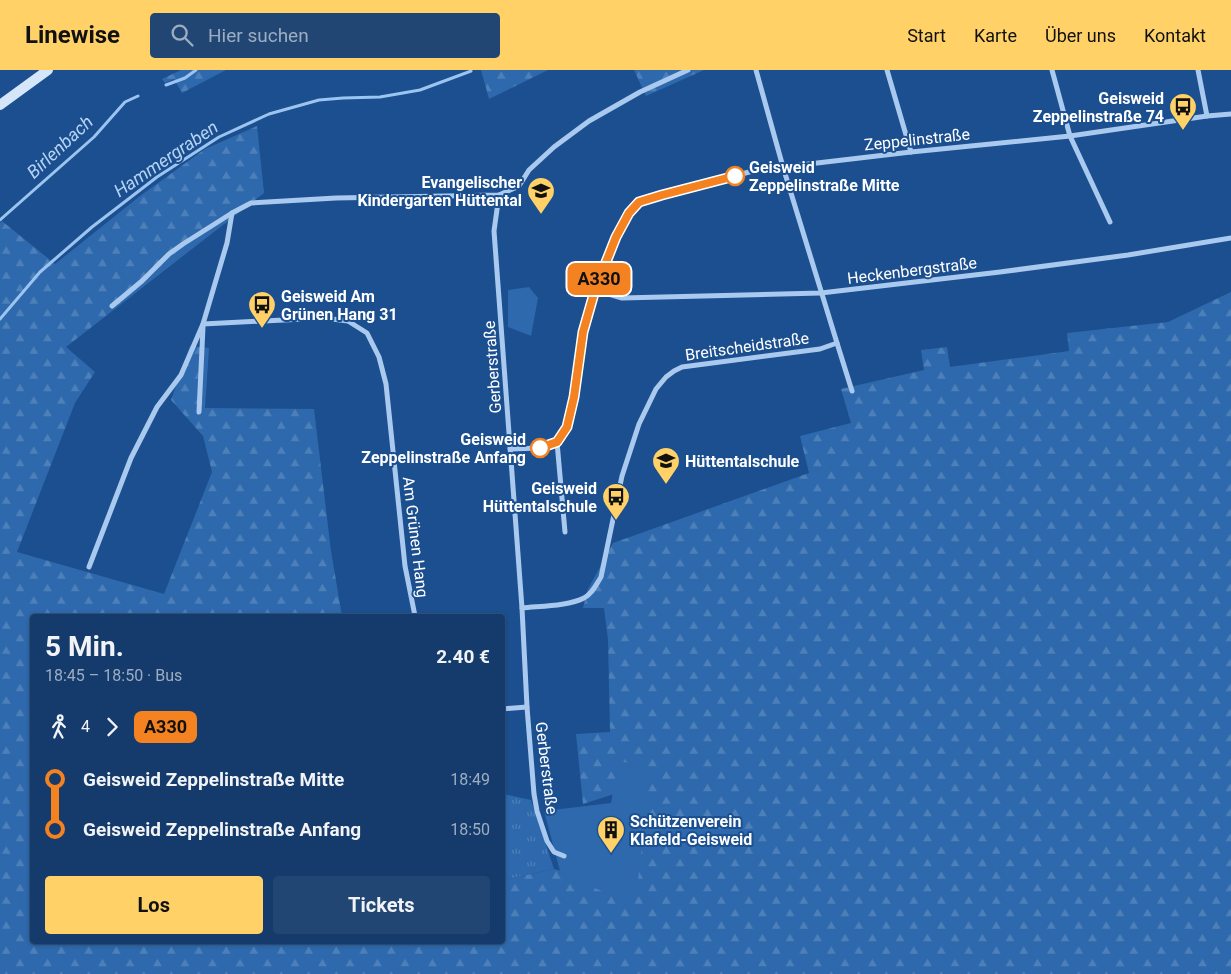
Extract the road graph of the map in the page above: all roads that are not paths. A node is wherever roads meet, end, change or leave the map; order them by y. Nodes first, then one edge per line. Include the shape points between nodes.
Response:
1 (48, 70) edge
2 (688, 70) edge
3 (756, 70) edge
4 (887, 70) edge
5 (1052, 70) edge
6 (1198, 70) edge
7 (0, 105) edge
8 (1231, 114) edge
9 (1207, 116) junction
10 (1070, 136) junction
11 (911, 152) junction
12 (783, 167) junction
13 (499, 195) junction
14 (232, 213) junction
15 (1110, 222) dead end
16 (1231, 238) edge
17 (595, 290) junction
18 (821, 293) junction
19 (112, 306) dead end
20 (203, 324) junction
21 (837, 343) junction
22 (852, 391) dead end
23 (198, 412) dead end
24 (557, 442) junction
25 (510, 449) junction
26 (565, 532) dead end
27 (89, 567) dead end
28 (522, 608) junction
29 (415, 614) edge
30 (527, 707) junction
31 (505, 709) edge
32 (564, 856) dead end

1 - 7 main road
2 - 13 street via 589,121 529,170 519,186
3 - 12 street, Breitscheidstraße
4 - 11 street
5 - 10 street
6 - 9 street
8 - 9 street, Zeppelinstraße
9 - 10 street, Zeppelinstraße
10 - 11 street, Zeppelinstraße
10 - 15 street
11 - 12 street, Zeppelinstraße
12 - 17 street, Zeppelinstraße via 639,202 616,237
12 - 18 street, Breitscheidstraße
13 - 14 street via 251,203
13 - 25 street, Gerberstraße via 494,230
14 - 19 street via 170,254
14 - 20 street via 227,243
16 - 18 street, Heckenbergstraße via 1118,257
17 - 18 street, Heckenbergstraße via 622,298
17 - 24 street, Zeppelinstraße via 583,332 567,427
18 - 21 street, Breitscheidstraße
20 - 23 street
20 - 27 street via 181,375 157,407 131,458
20 - 29 street, Am Grünen Hang via 324,318 348,321 367,333 379,357 386,384 405,566
21 - 22 street, Breitscheidstraße
21 - 28 street, Breitscheidstraße via 820,349 674,370 656,390 639,424 622,476 601,577 594,588 585,598 574,602
24 - 25 street via 540,448
24 - 26 street
25 - 28 street, Gerberstraße
28 - 30 street, Gerberstraße
30 - 31 street
30 - 32 street, Gerberstraße via 537,810 547,841 554,852

